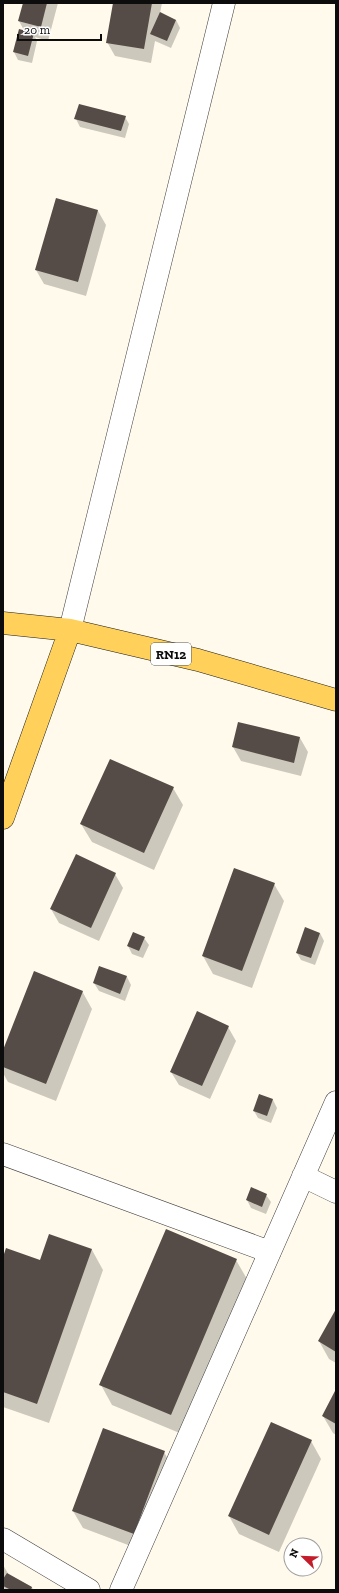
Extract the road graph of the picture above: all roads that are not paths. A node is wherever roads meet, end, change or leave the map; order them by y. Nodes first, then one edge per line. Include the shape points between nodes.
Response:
1 (224, 3) edge
2 (3, 623) edge
3 (70, 630) junction
4 (336, 700) edge
5 (3, 818) edge
6 (336, 1102) edge
7 (3, 1154) edge
8 (303, 1176) junction
9 (336, 1192) edge
10 (270, 1252) junction
11 (3, 1539) edge
12 (89, 1590) edge
13 (121, 1590) edge

1 - 3 street
2 - 3 main road, RN12
3 - 4 main road, RN12 via 198,660
3 - 5 main road
6 - 8 street
7 - 10 street
8 - 9 street
8 - 10 street
10 - 13 street
11 - 12 street

